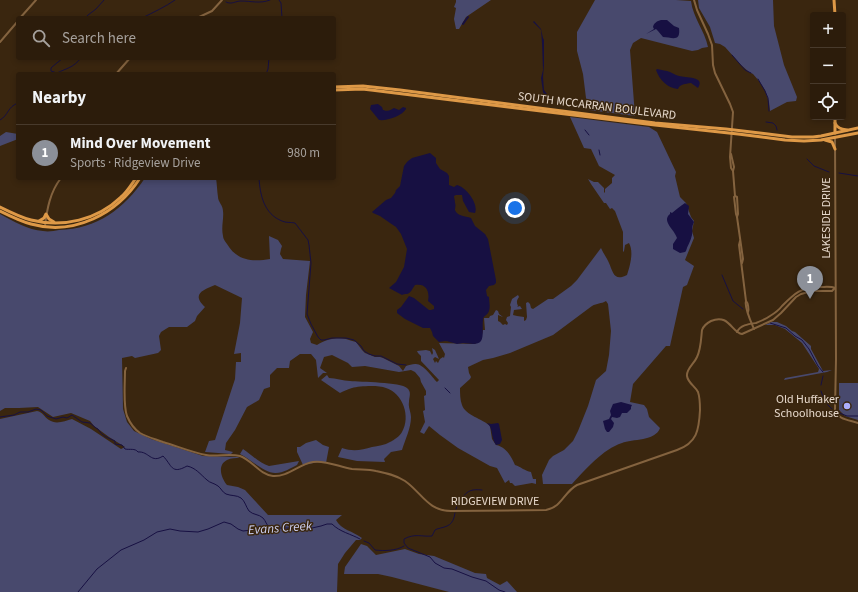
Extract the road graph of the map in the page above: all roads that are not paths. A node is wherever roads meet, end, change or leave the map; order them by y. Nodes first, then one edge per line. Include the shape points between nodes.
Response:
1 (36, 0) edge
2 (222, 0) edge
3 (694, 0) edge
4 (834, 0) edge
5 (834, 12) edge
6 (22, 16) edge
7 (201, 16) edge
8 (16, 23) edge
9 (0, 42) edge
10 (128, 60) edge
11 (118, 72) edge
12 (336, 88) edge
13 (835, 120) edge
14 (835, 120) edge
15 (858, 128) edge
16 (850, 130) junction
17 (732, 131) junction
18 (858, 133) edge
19 (835, 135) junction
20 (792, 137) junction
21 (769, 138) junction
22 (824, 139) junction
23 (835, 149) junction
24 (60, 180) edge
25 (134, 180) edge
26 (139, 180) edge
27 (0, 207) edge
28 (0, 210) edge
29 (46, 214) junction
30 (36, 221) junction
31 (56, 223) junction
32 (45, 224) junction
33 (835, 288) junction
34 (751, 323) junction
35 (754, 329) junction
36 (737, 332) junction
37 (126, 368) dead end
38 (858, 423) edge

1 - 6 street
2 - 7 street via 212,11
3 - 17 street via 712,45 715,73 732,108
4 - 5 main road
8 - 9 street
10 - 11 street
12 - 17 main road, SOUTH MCCARRAN BOULEVARD via 363,86 400,90
13 - 16 main road via 837,126
14 - 19 main road, LAKESIDE DRIVE
15 - 16 main road, SOUTH MCCARRAN BOULEVARD
16 - 19 main road, SOUTH MCCARRAN BOULEVARD
17 - 20 main road, SOUTH MCCARRAN BOULEVARD
17 - 21 main road, SOUTH MCCARRAN BOULEVARD
17 - 34 street via 731,168 737,197 746,301
18 - 19 main road, SOUTH MCCARRAN BOULEVARD
19 - 20 main road, SOUTH MCCARRAN BOULEVARD
19 - 22 main road, SOUTH MCCARRAN BOULEVARD
19 - 23 street, LAKESIDE DRIVE
20 - 21 main road
21 - 22 main road, SOUTH MCCARRAN BOULEVARD via 804,141
22 - 23 main road via 831,141
23 - 33 street, LAKESIDE DRIVE
24 - 29 street
25 - 31 main road via 121,197 103,211 79,221
26 - 32 main road via 120,202 102,215 76,224 56,227
27 - 30 main road
28 - 32 main road via 24,222
29 - 30 main road
29 - 31 main road
29 - 32 street
30 - 32 main road
31 - 32 main road
33 - 34 street via 803,289 772,315
33 - 35 street via 832,291 801,294 774,320
33 - 38 street, LAKESIDE DRIVE via 835,411 840,417
34 - 35 street
34 - 36 street via 739,328
35 - 36 street via 742,334
36 - 37 street, RIDGEVIEW DRIVE via 720,319 710,322 703,328 697,357 687,375 700,399 699,427 690,443 680,449 577,485 556,506 543,510 443,510 428,503 403,480 378,472 316,461 272,476 240,456 207,455 189,451 145,435 131,423 125,408

